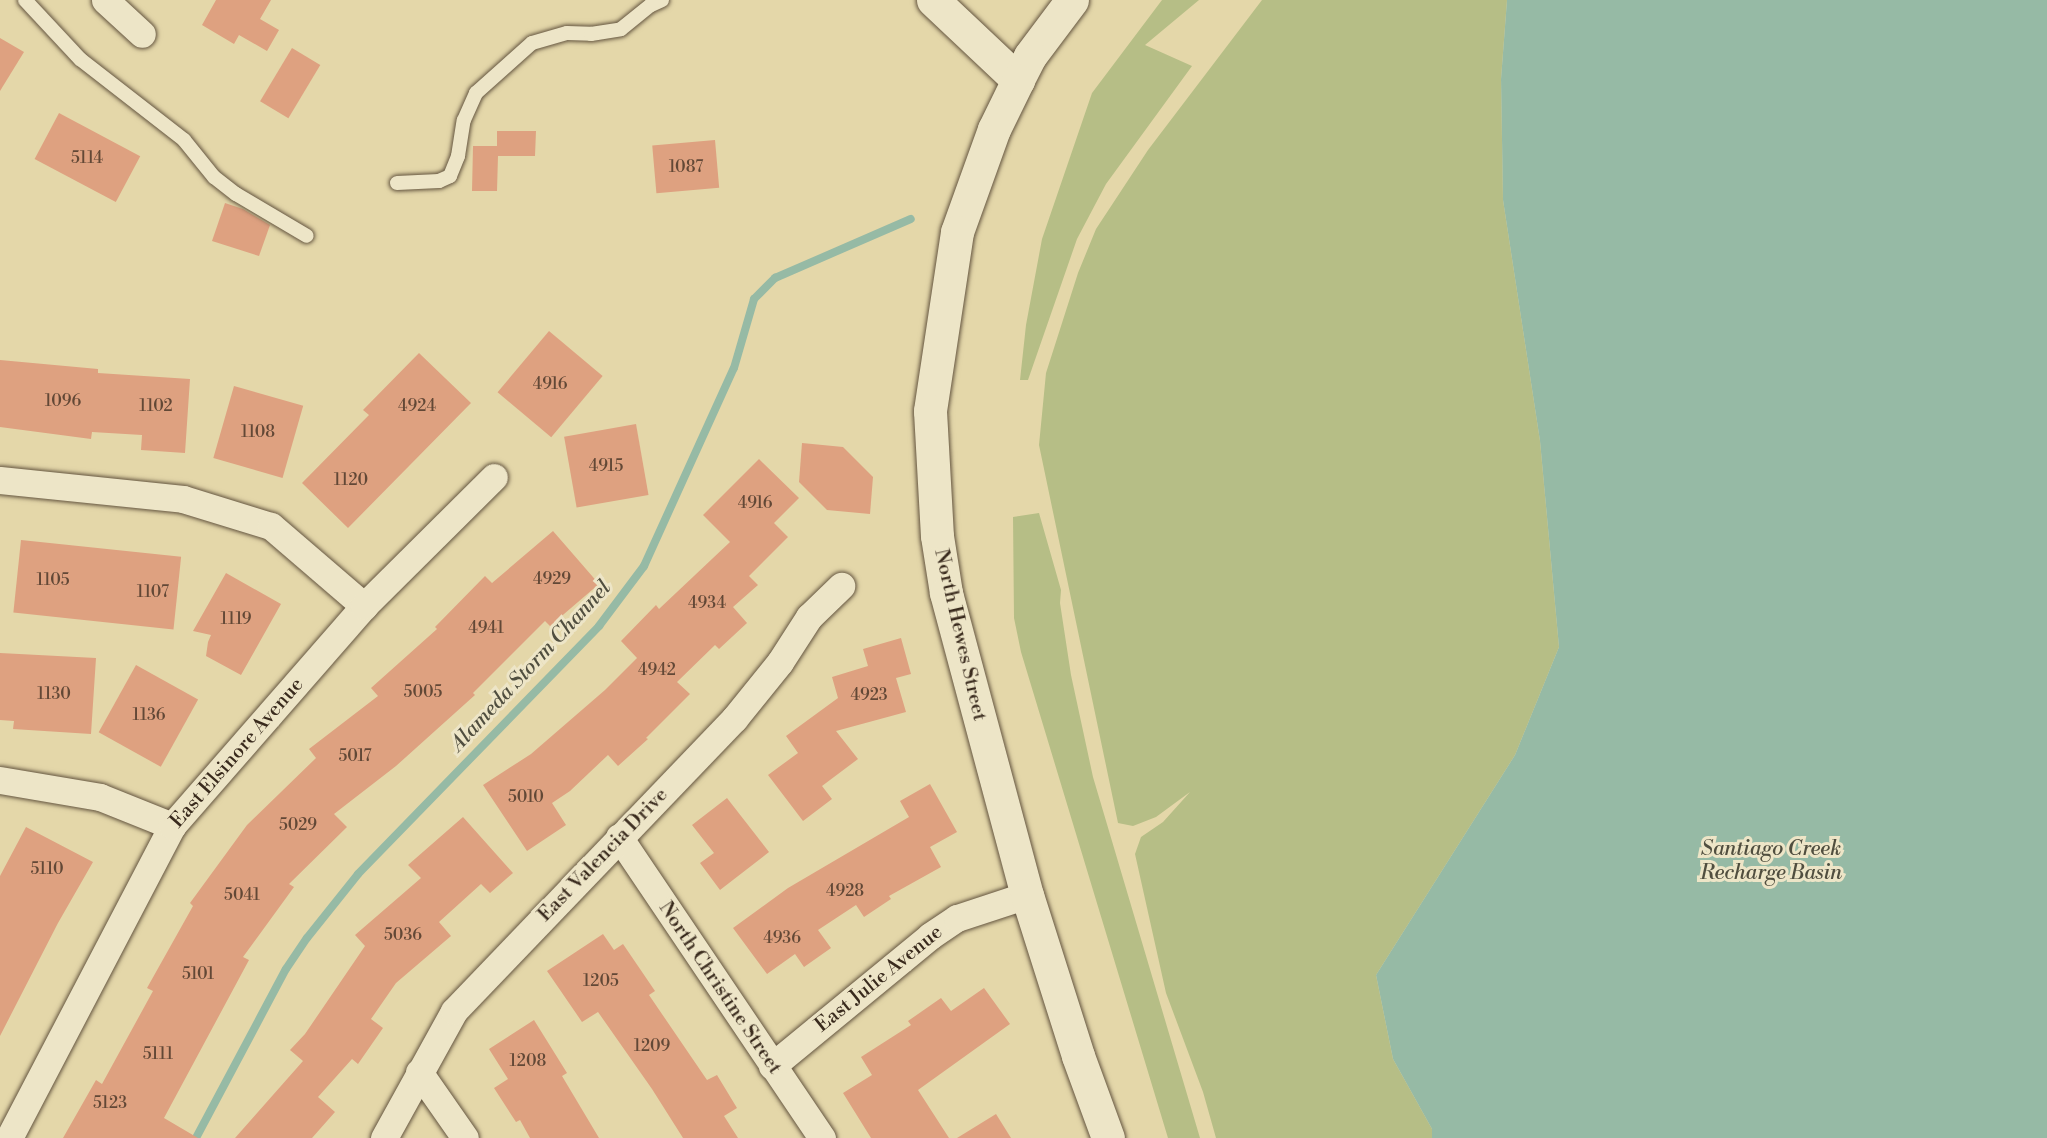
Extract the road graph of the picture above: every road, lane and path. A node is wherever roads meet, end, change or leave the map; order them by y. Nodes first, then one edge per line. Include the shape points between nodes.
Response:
1 (25, 0) edge
2 (105, 0) edge
3 (662, 0) edge
4 (933, 0) edge
5 (1072, 0) edge
6 (142, 34) dead end
7 (1018, 80) junction
8 (397, 183) dead end
9 (307, 236) dead end
10 (494, 477) dead end
11 (0, 480) edge
12 (841, 585) dead end
13 (364, 606) junction
14 (0, 780) edge
15 (172, 826) junction
16 (619, 837) junction
17 (1027, 894) junction
18 (772, 1066) junction
19 (419, 1072) junction
20 (9, 1138) edge
21 (384, 1138) edge
22 (465, 1138) edge
23 (822, 1138) edge
24 (1108, 1138) edge

1 - 9 lane via 80,59 184,140 214,177
2 - 6 street
3 - 8 lane via 621,29 567,33 532,43 476,93 464,120 450,176 438,181
4 - 7 main road
5 - 7 main road, North Hewes Street via 1030,56
7 - 17 main road, North Hewes Street via 994,129 957,232 930,411 937,536 946,593
10 - 13 street, East Elsinore Avenue
11 - 13 street via 183,499 271,526
12 - 16 street, East Valencia Drive via 809,617 780,662 734,719
13 - 15 street, East Elsinore Avenue
14 - 15 street via 100,797
15 - 20 street, East Elsinore Avenue
16 - 18 street, North Christine Street
16 - 19 street, East Valencia Drive via 454,1011
17 - 18 street, East Julie Avenue via 957,918 930,936
17 - 24 main road, North Hewes Street
18 - 23 street, North Christine Street
19 - 21 street, East Valencia Drive
19 - 22 street

